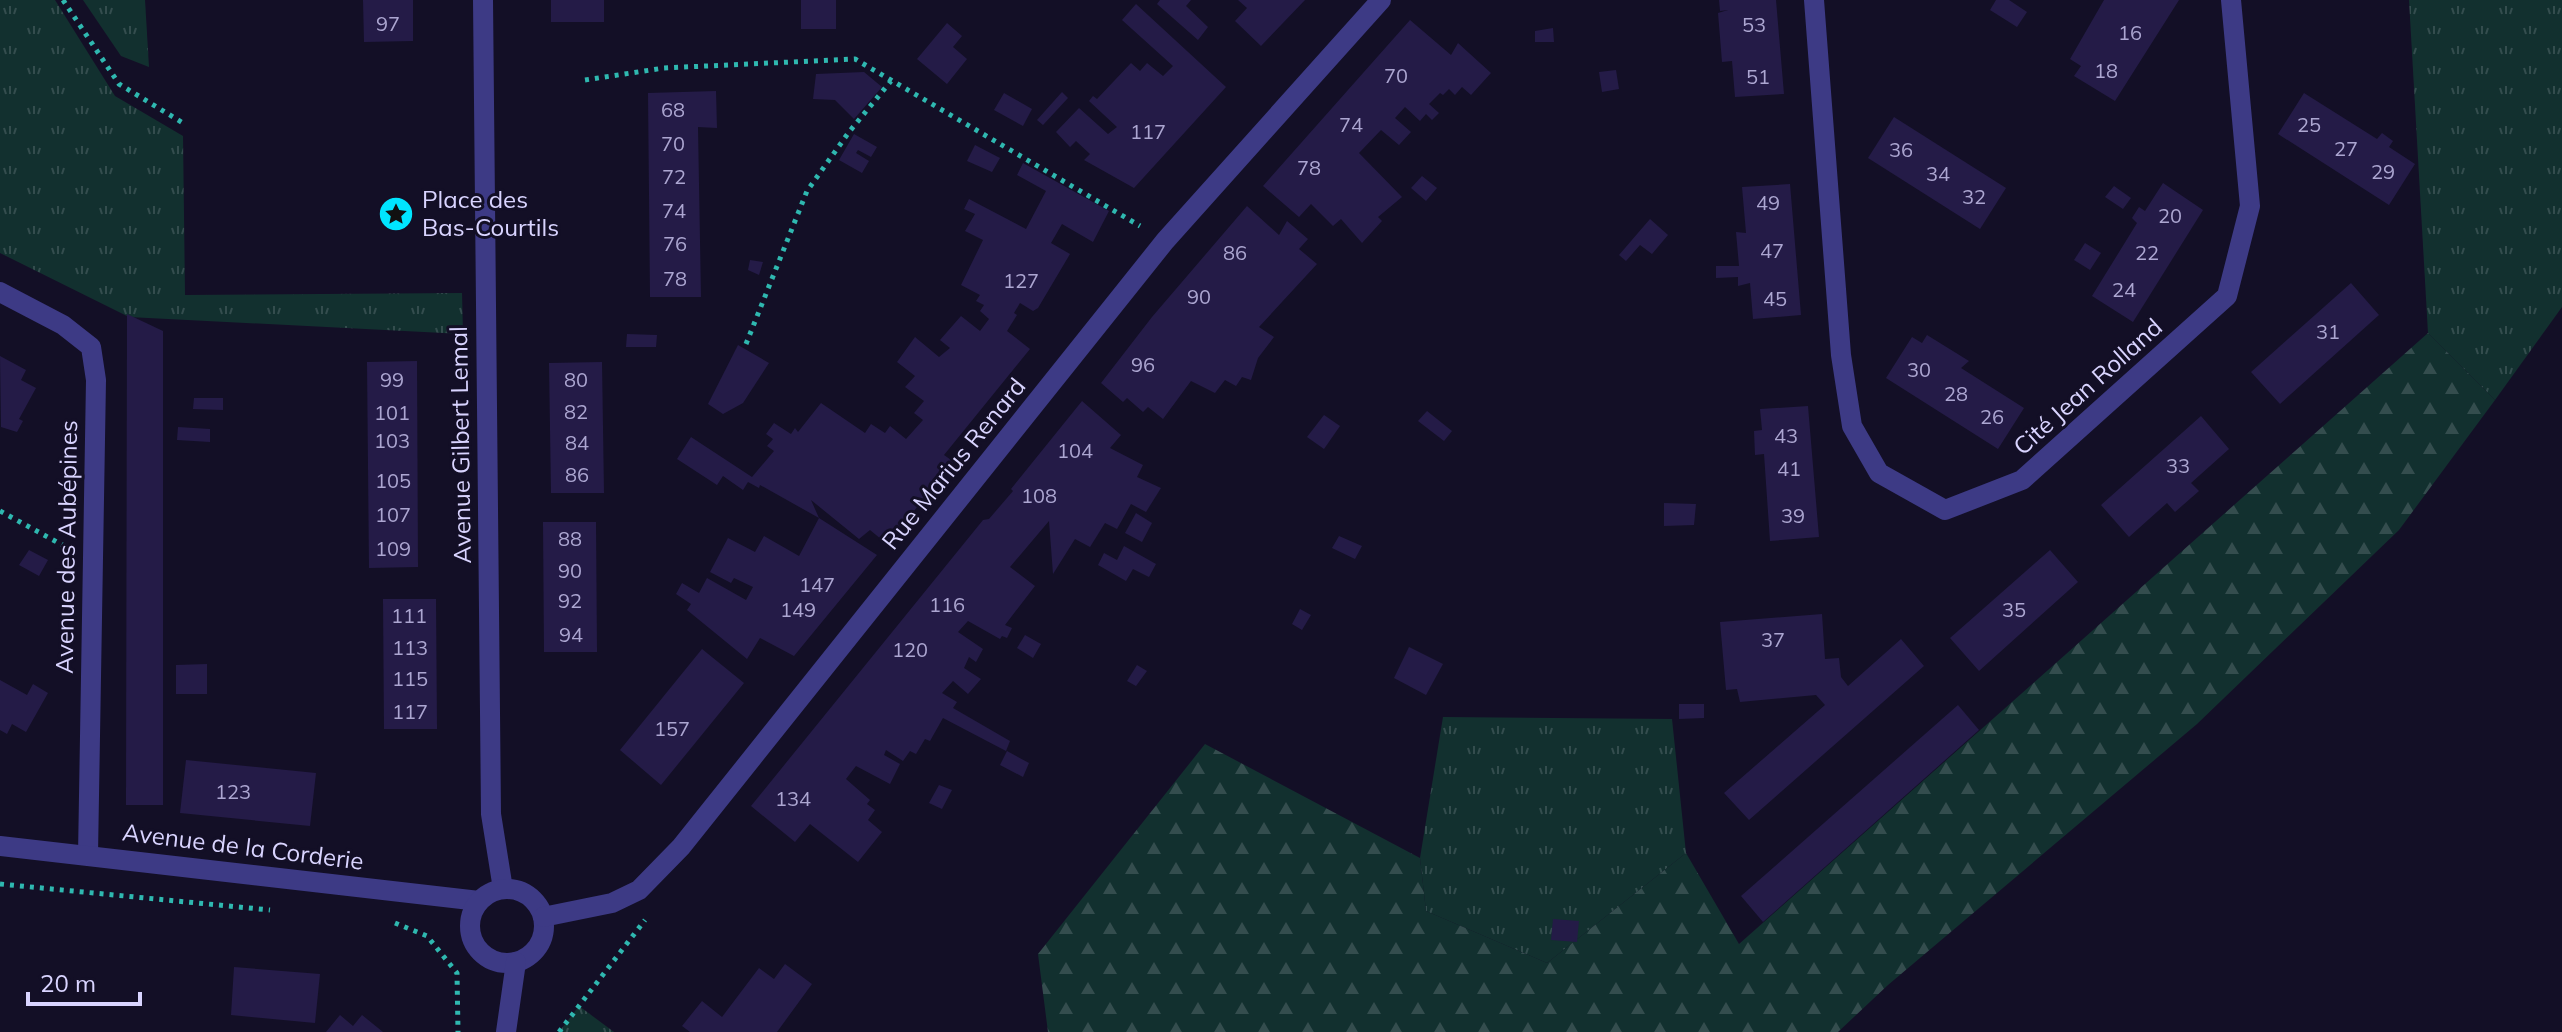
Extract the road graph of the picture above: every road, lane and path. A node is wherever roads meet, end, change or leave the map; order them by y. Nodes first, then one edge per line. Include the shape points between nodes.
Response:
1 (63, 0) edge
2 (483, 0) edge
3 (1381, 0) edge
4 (1814, 0) edge
5 (2231, 0) edge
6 (585, 80) dead end
7 (891, 81) junction
8 (183, 123) dead end
9 (1165, 241) junction
10 (0, 292) edge
11 (746, 344) dead end
12 (0, 511) edge
13 (93, 562) junction
14 (0, 846) edge
15 (88, 855) junction
16 (0, 884) edge
17 (503, 889) junction
18 (639, 890) junction
19 (479, 901) junction
20 (280, 911) dead end
21 (543, 917) junction
22 (390, 921) dead end
23 (516, 962) junction
24 (458, 1032) edge
25 (506, 1032) edge
26 (559, 1032) edge

1 - 8 path via 119,84
2 - 17 street, Avenue Gilbert Lemal via 491,814
3 - 9 street, Rue Marius Renard
4 - 5 street, Cité Jean Rolland via 1841,355 1852,426 1879,473 1945,510 2022,480 2227,296 2250,206
6 - 7 path via 664,68 855,59
7 - 9 path
7 - 11 path via 807,191
9 - 18 street, Rue Marius Renard via 681,847
10 - 13 street, Avenue des Aubépines via 63,325 91,347 96,380
12 - 13 path
13 - 15 street, Avenue des Aubépines
14 - 15 street, Avenue de la Corderie
15 - 19 street, Avenue de la Corderie
16 - 20 path
17 - 19 street
17 - 21 street via 523,892
18 - 21 street, Rue Marius Renard via 612,903
18 - 26 path via 656,906
19 - 23 street via 470,922 475,945 493,960
21 - 23 street via 541,940
22 - 24 path via 427,936 457,973
23 - 25 street

